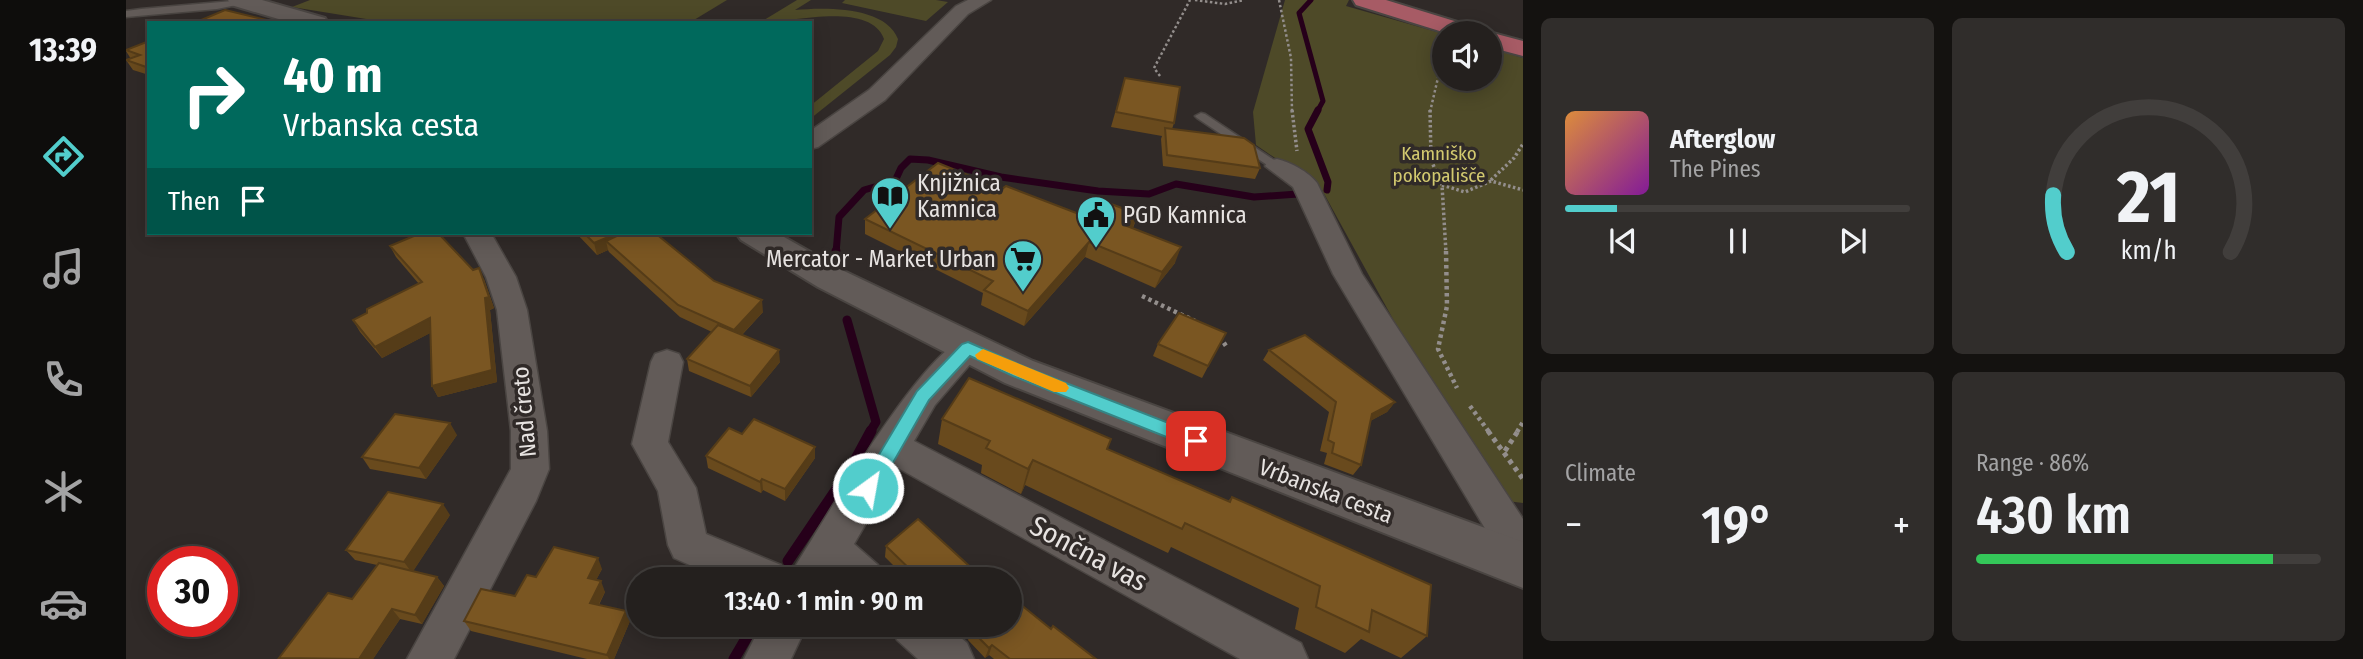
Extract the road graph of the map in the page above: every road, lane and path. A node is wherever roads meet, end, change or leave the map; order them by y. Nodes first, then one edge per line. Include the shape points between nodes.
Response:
1 (982, 0) edge
2 (1192, 0) edge
3 (1244, 0) edge
4 (1279, 0) edge
5 (1364, 0) edge
6 (243, 1) edge
7 (126, 14) edge
8 (310, 21) edge
9 (1432, 21) edge
10 (1502, 43) edge
11 (1523, 49) edge
12 (912, 59) junction
13 (933, 64) dead end
14 (1160, 76) dead end
15 (1434, 91) edge
16 (1201, 116) dead end
17 (812, 141) edge
18 (1523, 144) edge
19 (1291, 174) junction
20 (1490, 181) junction
21 (1442, 185) junction
22 (1523, 190) edge
23 (478, 235) edge
24 (756, 235) edge
25 (1142, 296) dead end
26 (1205, 326) edge
27 (1212, 330) edge
28 (1226, 346) edge
29 (968, 348) junction
30 (667, 362) dead end
31 (1460, 394) dead end
32 (1468, 403) dead end
33 (1523, 422) edge
34 (894, 448) junction
35 (1505, 452) junction
36 (1523, 479) edge
37 (1523, 554) edge
38 (821, 564) edge
39 (1523, 565) edge
40 (738, 567) edge
41 (779, 637) edge
42 (926, 637) edge
43 (430, 659) edge
44 (767, 659) edge
45 (951, 659) edge
46 (1285, 659) edge

1 - 12 street via 961,10
2 - 3 path via 1225,4
2 - 14 path via 1154,68
4 - 19 path via 1291,58 1297,158
5 - 9 main road
6 - 7 lane
6 - 8 street
10 - 11 main road
12 - 13 street
12 - 17 street via 877,95
15 - 21 path via 1431,160
16 - 19 lane
18 - 20 path
19 - 37 street
20 - 21 path via 1465,192
20 - 22 path
21 - 31 path via 1447,306 1438,349
23 - 43 street, Nad čreto via 501,276 512,310 530,468
24 - 29 street, Vrbanska cesta via 831,279
25 - 26 path
27 - 28 path
29 - 34 street via 923,396
29 - 39 street, Vrbanska cesta via 1019,372
30 - 40 street via 650,444 677,488 688,545
32 - 35 path
33 - 35 path
34 - 38 street
34 - 46 street, Sončna vas
35 - 36 path
41 - 44 street
42 - 45 street

